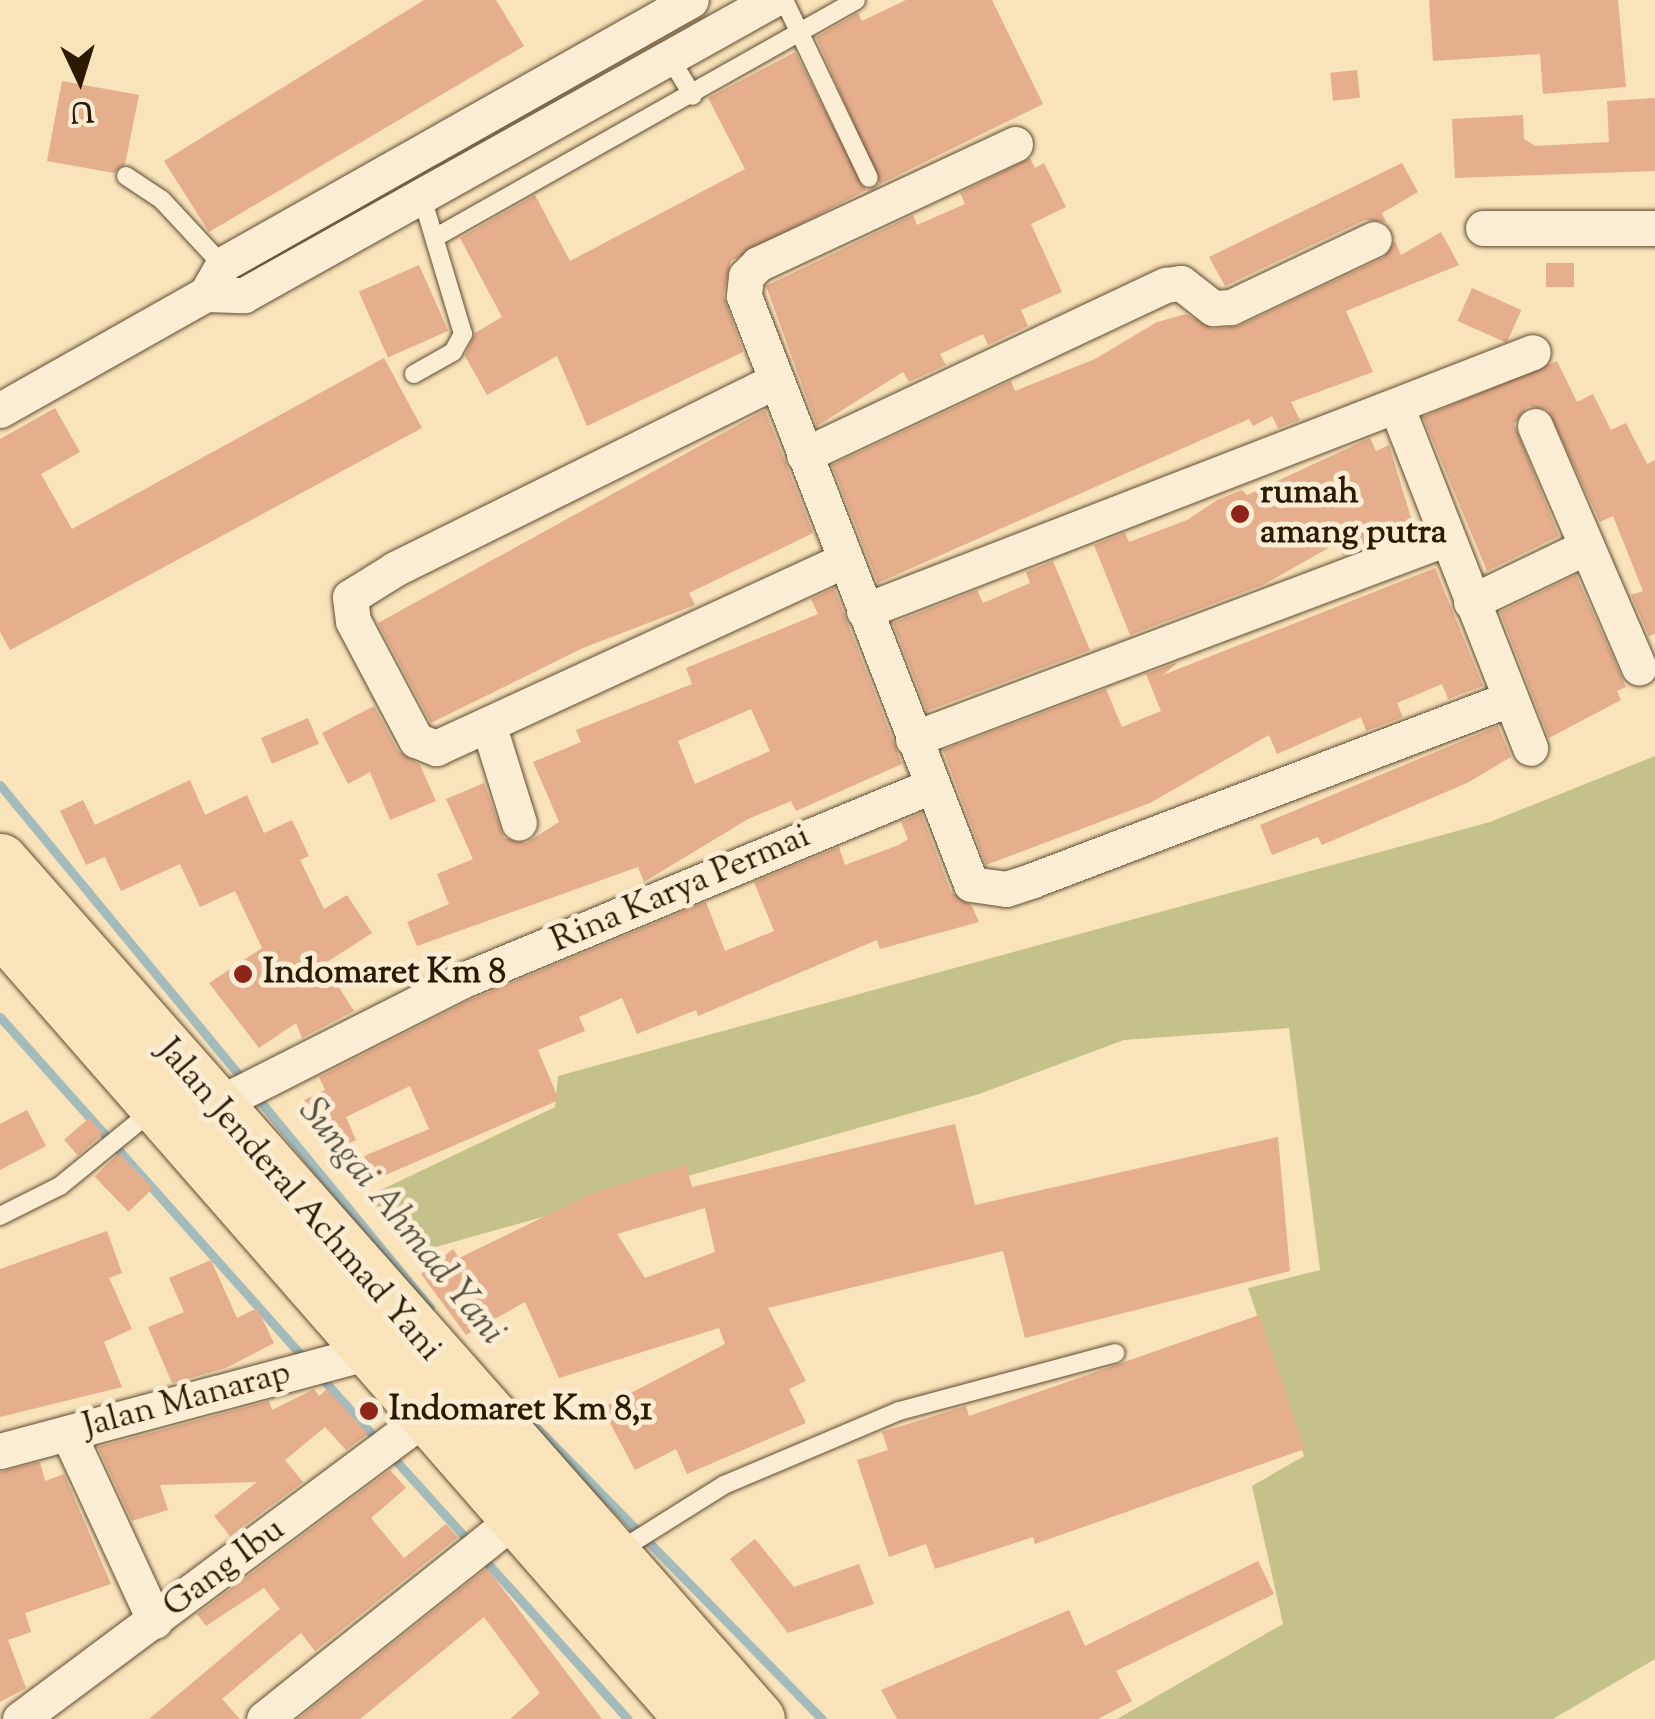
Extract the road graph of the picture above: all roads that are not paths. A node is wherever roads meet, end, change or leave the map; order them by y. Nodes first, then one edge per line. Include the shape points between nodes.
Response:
1 (691, 0) edge
2 (772, 0) edge
3 (784, 0) edge
4 (856, 0) edge
5 (801, 31) junction
6 (670, 58) junction
7 (693, 96) junction
8 (1015, 144) dead end
9 (126, 176) dead end
10 (869, 178) dead end
11 (423, 201) junction
12 (1483, 228) dead end
13 (1655, 228) edge
14 (436, 237) junction
15 (1374, 239) dead end
16 (215, 279) junction
17 (1533, 352) dead end
18 (414, 374) dead end
19 (775, 381) junction
20 (1397, 408) junction
21 (0, 410) edge
22 (1535, 426) dead end
23 (804, 455) junction
24 (1447, 538) junction
25 (1586, 547) junction
26 (844, 560) junction
27 (1471, 602) junction
28 (864, 611) junction
29 (1639, 668) dead end
30 (1509, 699) junction
31 (490, 730) junction
32 (914, 739) junction
33 (1530, 748) dead end
34 (932, 786) junction
35 (518, 824) dead end
36 (0, 861) edge
37 (28, 936) edge
38 (218, 1104) junction
39 (158, 1106) junction
40 (0, 1216) edge
41 (374, 1351) junction
42 (1115, 1353) dead end
43 (428, 1416) junction
44 (68, 1433) junction
45 (0, 1450) edge
46 (513, 1520) junction
47 (612, 1555) junction
48 (155, 1621) junction
49 (20, 1719) edge
50 (264, 1719) edge
51 (693, 1719) edge
52 (757, 1719) edge

1 - 16 street
2 - 6 street
3 - 5 lane
4 - 5 lane
5 - 7 lane
5 - 10 lane
6 - 7 lane
6 - 11 street
7 - 14 lane
8 - 19 street via 758,264 746,276 744,296
9 - 16 lane via 162,200
11 - 14 lane
11 - 16 street via 244,295
12 - 13 street
14 - 18 lane via 463,334 453,352
15 - 23 street via 1231,307 1213,308 1181,283 1166,285
16 - 21 street
17 - 20 street
19 - 23 street
19 - 31 street via 350,597 353,621 416,740 436,748
20 - 24 street
20 - 28 street
22 - 25 street
23 - 26 street
24 - 27 street
24 - 32 street
25 - 27 street
25 - 29 street
26 - 28 street
26 - 31 street
27 - 30 street
28 - 32 street
30 - 33 street
30 - 34 street via 1006,889 971,884
31 - 35 street
32 - 34 street
34 - 38 street, Rina Karya Permai via 461,981
36 - 37 highway, Jalan Jenderal Achmad Yani
37 - 38 highway, Jalan Jenderal Achmad Yani
37 - 39 highway, Jalan Jenderal Achmad Yani
38 - 47 highway, Jalan Jenderal Achmad Yani via 460,1391
39 - 40 lane via 60,1186
39 - 41 highway, Jalan Jenderal Achmad Yani
41 - 43 highway, Jalan Jenderal Achmad Yani
41 - 44 street, Jalan Manarap
42 - 47 lane via 899,1411 724,1485
43 - 46 highway, Jalan Jenderal Achmad Yani
43 - 48 street, Gang Ibu
44 - 45 street, Jalan Manarap
44 - 48 street
46 - 50 street
46 - 51 highway, Jalan Jenderal Achmad Yani
47 - 52 highway, Jalan Jenderal Achmad Yani
48 - 49 street, Gang Ibu

